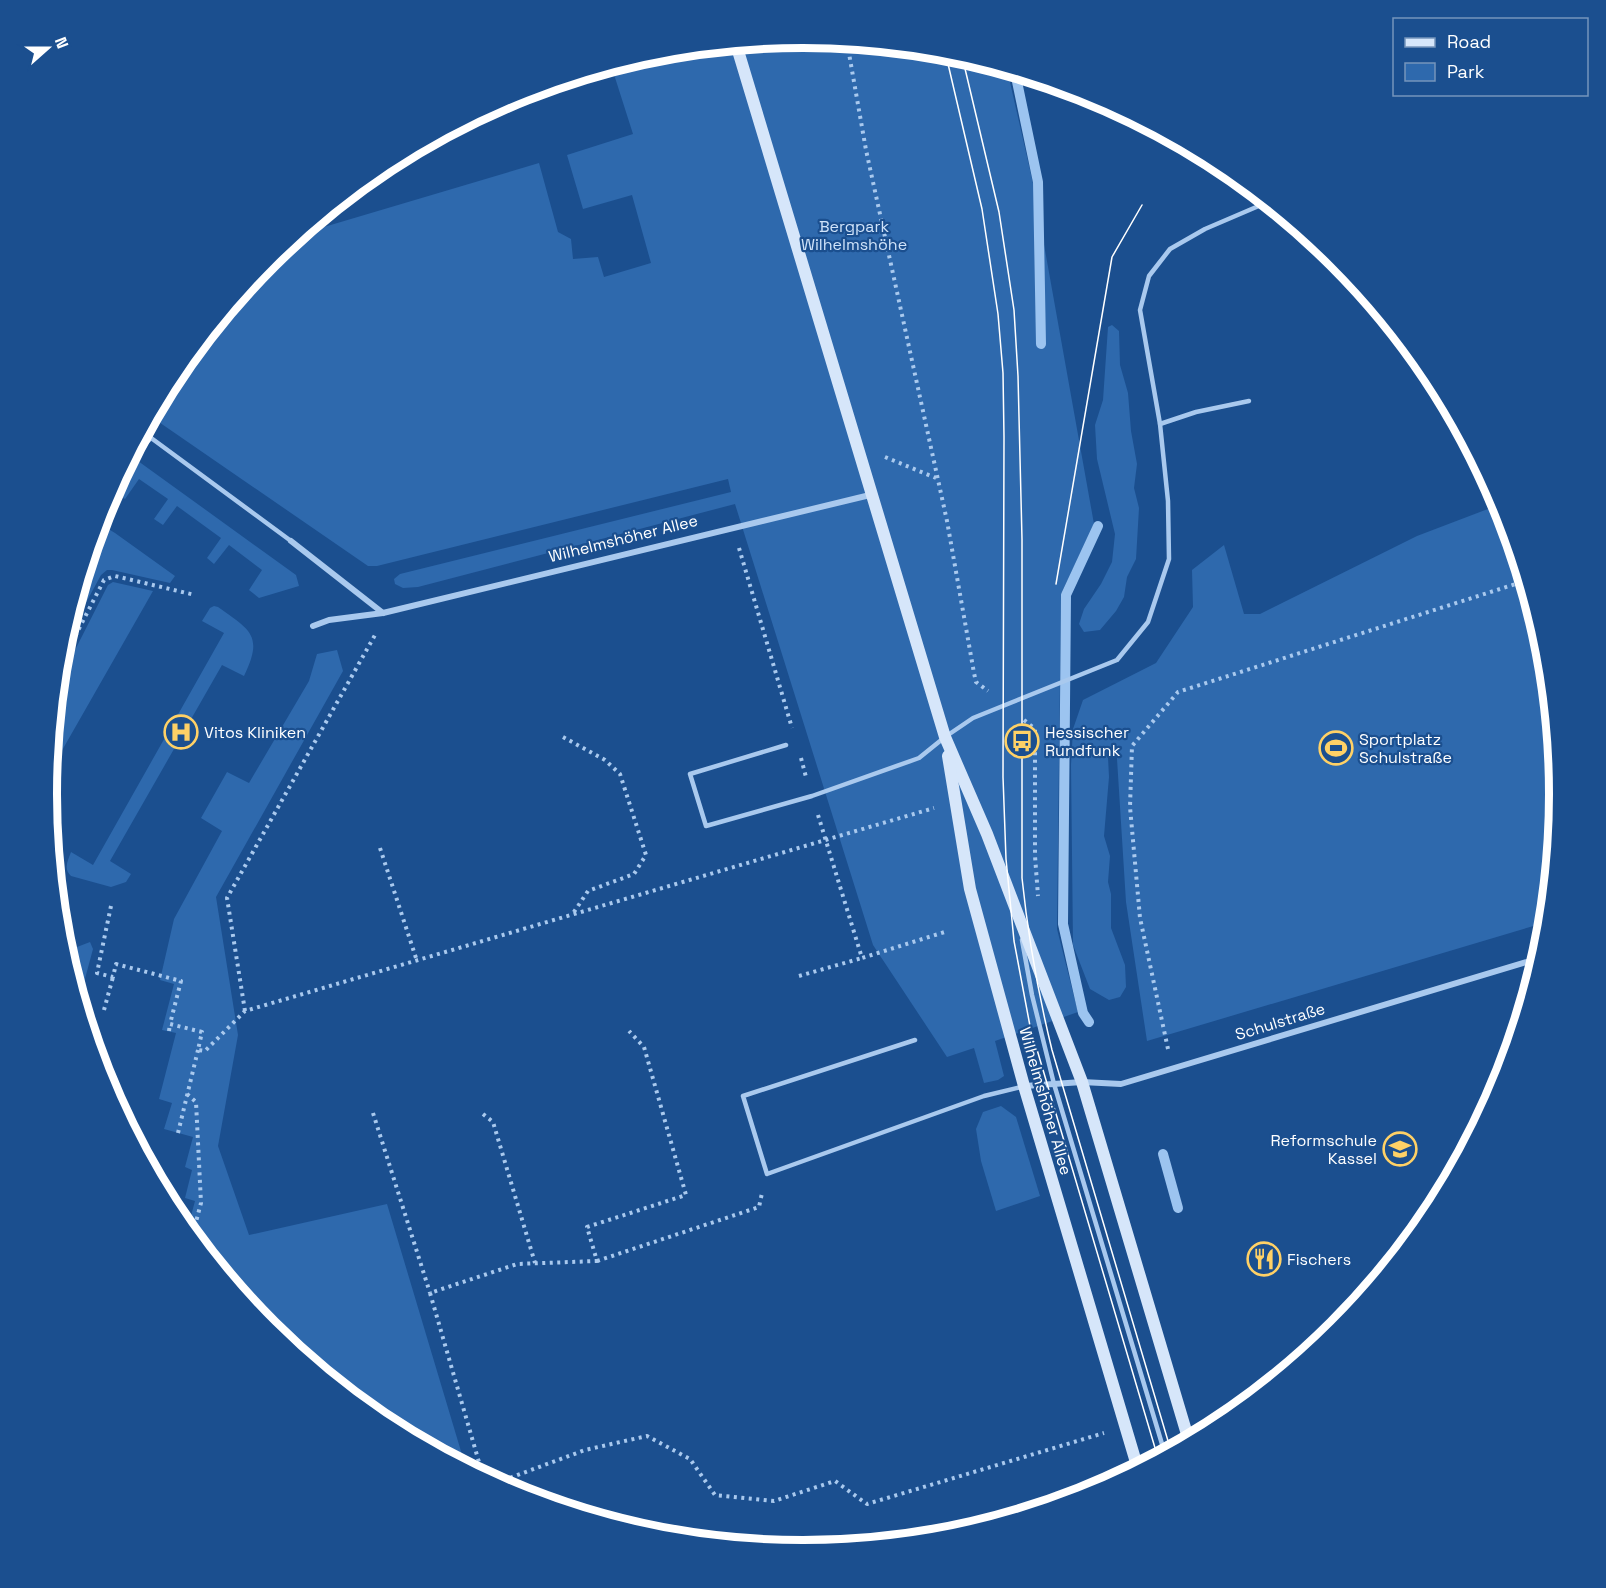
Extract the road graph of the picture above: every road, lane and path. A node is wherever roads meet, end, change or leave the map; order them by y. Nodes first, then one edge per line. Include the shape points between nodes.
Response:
1 (848, 50) edge
2 (738, 51) edge
3 (1261, 205) edge
4 (1249, 401) dead end
5 (1160, 424) junction
6 (151, 438) joint
7 (145, 444) edge
8 (882, 456) dead end
9 (937, 478) junction
10 (870, 495) junction
11 (291, 541) joint
12 (1518, 583) edge
13 (195, 595) dead end
14 (383, 613) junction
15 (313, 626) dead end
16 (76, 633) joint
17 (765, 635) dead end
18 (757, 637) dead end
19 (73, 639) edge
20 (1005, 705) junction
21 (563, 737) dead end
22 (945, 737) junction
23 (786, 745) dead end
24 (935, 808) dead end
25 (381, 848) dead end
26 (1038, 898) dead end
27 (111, 906) dead end
28 (571, 915) junction
29 (1018, 915) junction
30 (862, 958) dead end
31 (417, 960) junction
32 (1530, 961) edge
33 (799, 976) dead end
34 (113, 977) junction
35 (104, 1010) dead end
36 (245, 1011) junction
37 (171, 1024) junction
38 (169, 1031) dead end
39 (629, 1031) dead end
40 (915, 1040) dead end
41 (198, 1050) junction
42 (1173, 1067) junction
43 (1082, 1082) junction
44 (1054, 1084) junction
45 (1024, 1086) junction
46 (187, 1094) junction
47 (373, 1113) dead end
48 (483, 1114) dead end
49 (178, 1133) dead end
50 (767, 1174) junction
51 (195, 1225) edge
52 (597, 1262) junction
53 (536, 1263) junction
54 (430, 1293) junction
55 (1125, 1426) junction
56 (1187, 1433) edge
57 (1163, 1447) edge
58 (1136, 1462) edge
59 (480, 1466) edge
60 (508, 1479) edge

1 - 9 path
2 - 10 main road, Wilhelmshöher Allee
3 - 5 lane via 1204,229 1170,249 1149,276 1140,310
4 - 5 lane
5 - 20 lane via 1169,559 1148,622 1117,660
6 - 7 lane
6 - 11 lane
8 - 9 path
9 - 20 path via 976,682
10 - 14 street, Wilhelmshöher Allee
10 - 22 main road, Wilhelmshöher Allee
11 - 14 street
12 - 42 path via 1178,692 1132,746 1130,807 1140,918
13 - 16 path via 108,577
14 - 15 street, Wilhelmshöher Allee
14 - 36 path via 377,632 227,898
16 - 19 path
17 - 18 path
20 - 22 lane via 973,718
20 - 26 path via 1035,729
21 - 28 path via 605,760 620,774 646,855 634,874 588,891
22 - 23 lane via 919,758 812,796 706,826 690,774
22 - 29 main road, Wilhelmshöher Allee
22 - 45 main road, Wilhelmshöher Allee via 970,889
24 - 28 path
25 - 31 path
27 - 34 path via 97,973
28 - 31 path
29 - 43 main road, Wilhelmshöher Allee
29 - 44 lane
30 - 33 path
31 - 36 path
32 - 42 street, Schulstraße
34 - 35 path
34 - 37 path via 117,964 181,981
36 - 41 path via 205,1051
37 - 38 path
37 - 41 path via 202,1032
39 - 52 path via 644,1047 686,1195 586,1227
40 - 50 lane via 743,1096
41 - 46 path
42 - 43 street, Schulstraße via 1121,1084
43 - 44 street, Schulstraße
43 - 56 main road, Wilhelmshöher Allee
44 - 45 street, Schulstraße
44 - 57 lane
45 - 50 lane via 984,1096
45 - 55 main road, Wilhelmshöher Allee
46 - 49 path
46 - 51 path via 196,1102 201,1203
47 - 54 path
48 - 53 path via 493,1122
50 - 52 path via 759,1207
52 - 53 path
53 - 54 path via 517,1264
54 - 59 path
55 - 58 main road, Wilhelmshöher Allee
55 - 60 path via 867,1504 835,1481 774,1501 715,1495 690,1459 647,1436 585,1450

